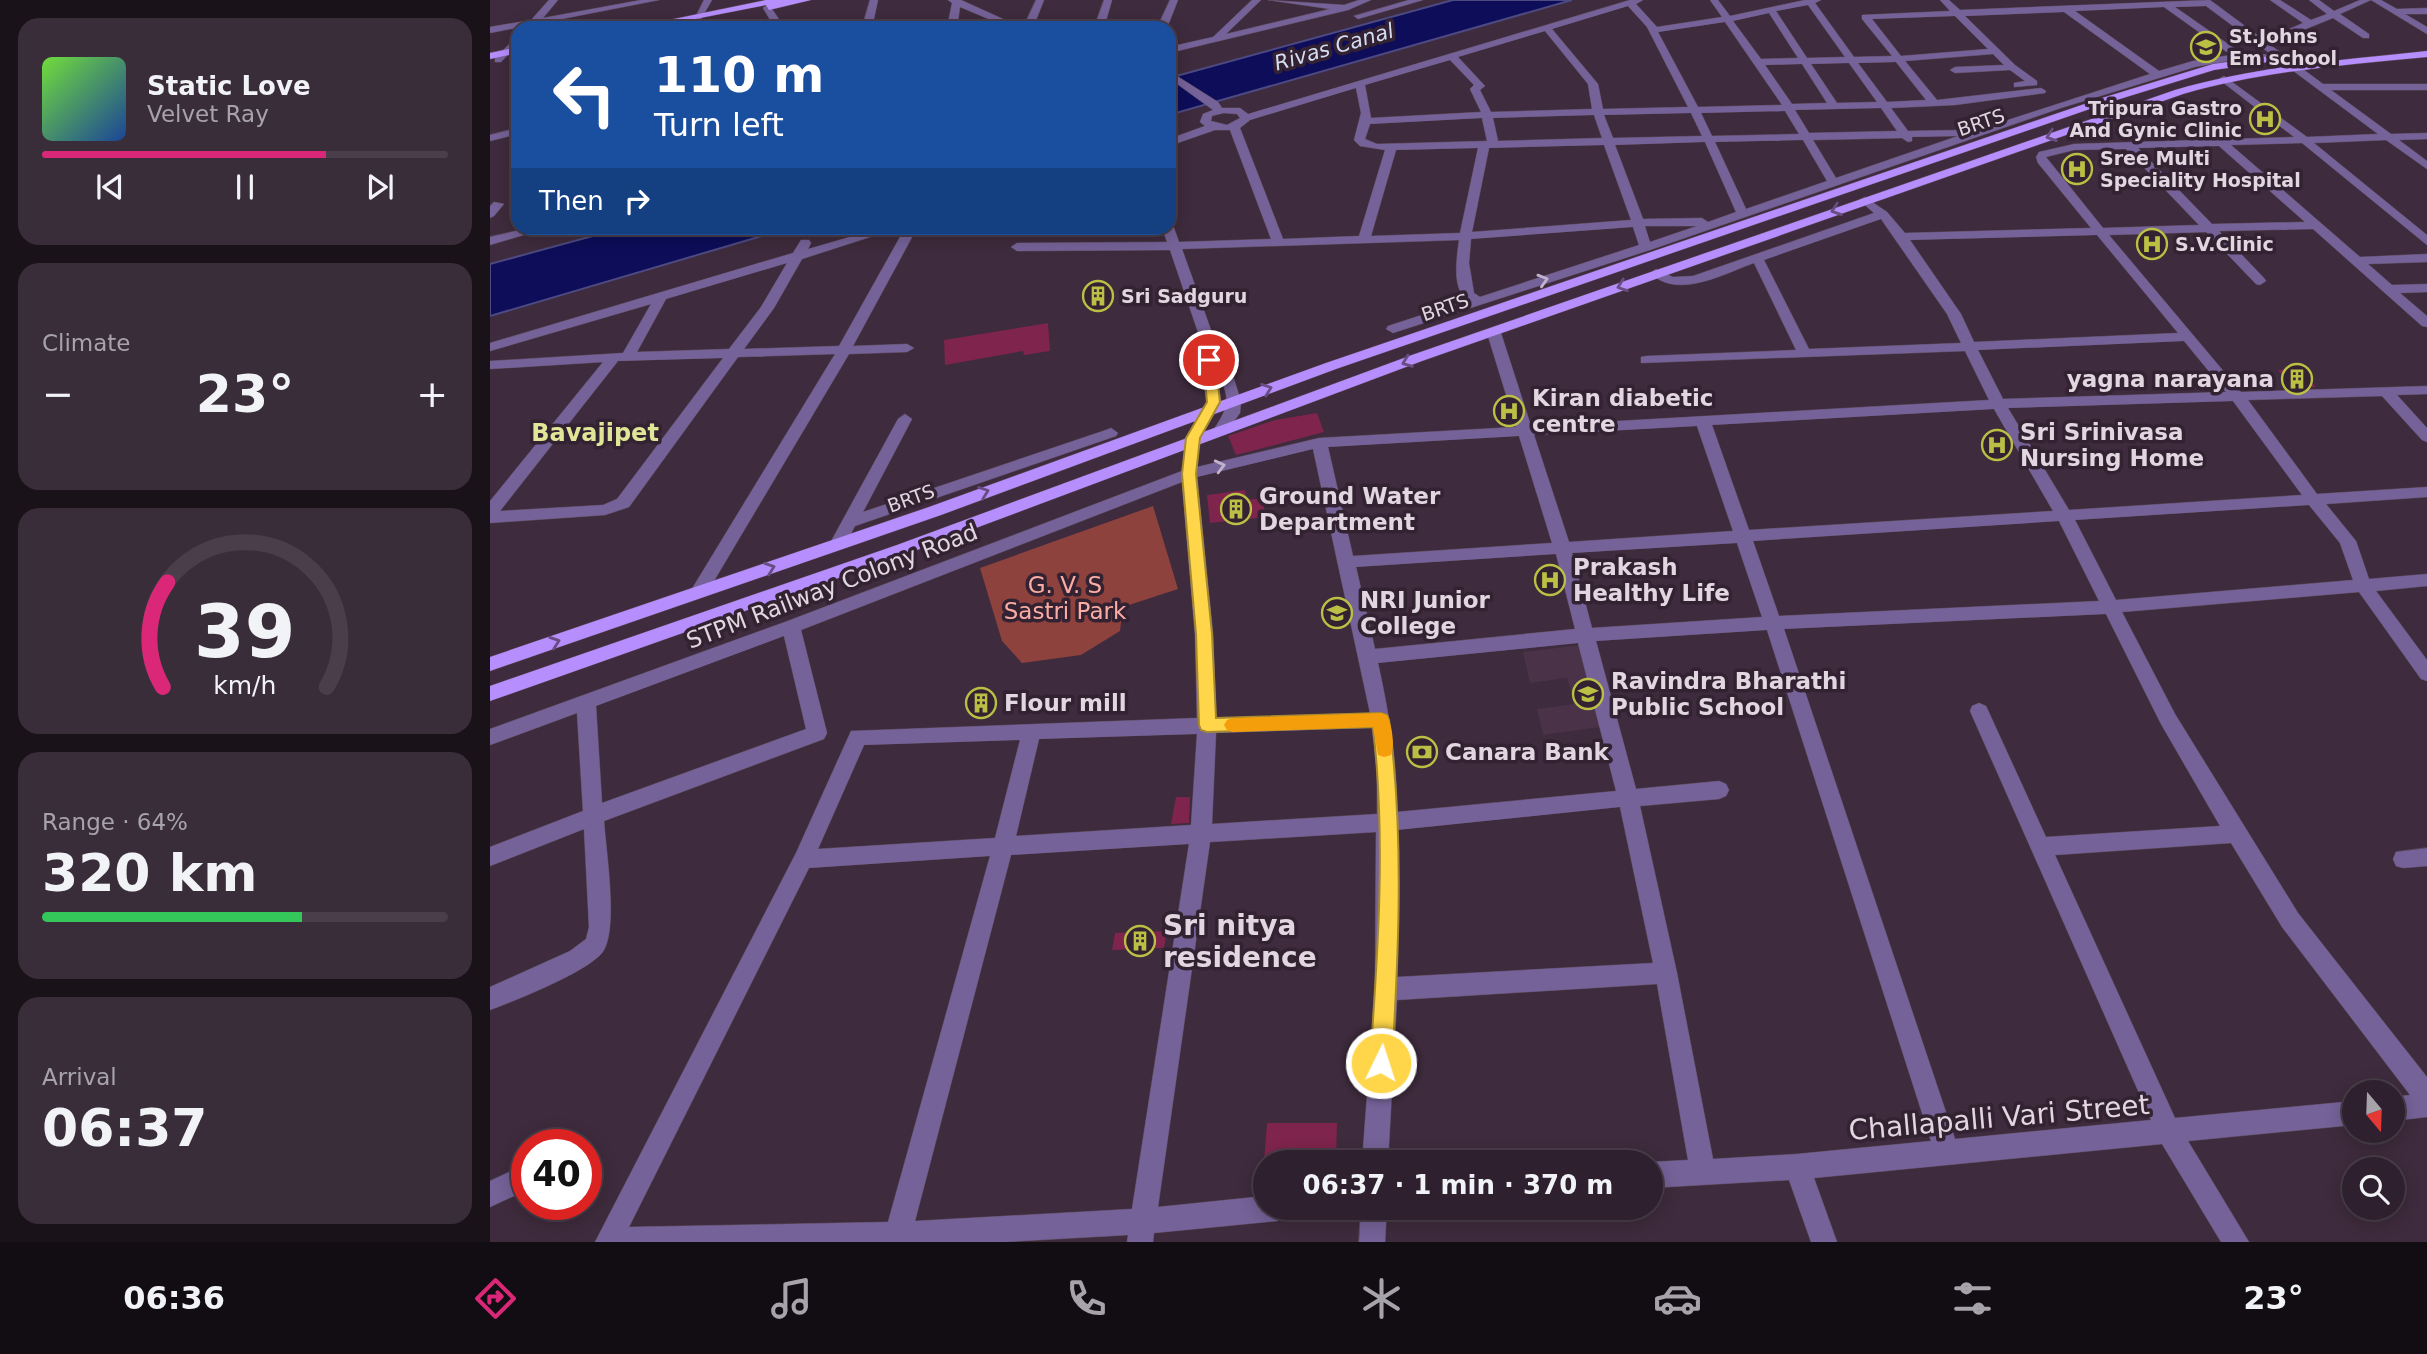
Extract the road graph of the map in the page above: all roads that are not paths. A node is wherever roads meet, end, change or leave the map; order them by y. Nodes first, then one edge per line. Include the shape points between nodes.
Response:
1 (554, 0) edge
2 (654, 0) edge
3 (708, 0) edge
4 (780, 0) edge
5 (807, 0) edge
6 (874, 0) edge
7 (1040, 0) edge
8 (1108, 0) edge
9 (1174, 0) edge
10 (1257, 0) edge
11 (1272, 0) edge
12 (1367, 0) edge
13 (1419, 0) edge
14 (1616, 0) edge
15 (1714, 0) edge
16 (1944, 0) edge
17 (2019, 0) edge
18 (2105, 0) edge
19 (2274, 0) edge
20 (2313, 0) edge
21 (2367, 0) edge
22 (2375, 0) edge
23 (955, 1) edge
24 (1635, 1) edge
25 (1812, 1) edge
26 (2207, 2) edge
27 (1340, 5) edge
28 (2166, 5) junction
29 (2114, 7) junction
30 (767, 8) junction
31 (2066, 9) junction
32 (1772, 10) junction
33 (2031, 11) junction
34 (2427, 11) edge
35 (2395, 12) junction
36 (1957, 14) junction
37 (2335, 15) junction
38 (1359, 16) dead end
39 (695, 19) junction
40 (1728, 19) junction
41 (536, 21) edge
42 (552, 21) edge
43 (682, 21) edge
44 (689, 21) edge
45 (775, 21) edge
46 (869, 21) edge
47 (952, 21) edge
48 (1002, 21) edge
49 (1031, 21) edge
50 (1101, 21) edge
51 (1165, 21) edge
52 (2309, 23) junction
53 (2413, 23) junction
54 (2427, 23) edge
55 (511, 28) edge
56 (1547, 28) junction
57 (490, 30) edge
58 (1652, 30) junction
59 (2427, 32) edge
60 (2366, 36) dead end
61 (1214, 40) junction
62 (2262, 44) junction
63 (2427, 44) edge
64 (511, 45) edge
65 (1176, 49) edge
66 (1995, 51) junction
67 (2427, 54) edge
68 (1451, 56) junction
69 (2239, 56) junction
70 (496, 58) edge
71 (2279, 58) junction
72 (1897, 59) junction
73 (1850, 60) junction
74 (1806, 61) junction
75 (1759, 62) junction
76 (2012, 67) junction
77 (2293, 68) junction
78 (1955, 70) dead end
79 (2158, 75) junction
80 (1176, 78) edge
81 (2224, 79) junction
82 (1360, 85) junction
83 (2037, 87) junction
84 (2321, 87) junction
85 (2408, 87) junction
86 (2427, 87) edge
87 (1972, 89) dead end
88 (2427, 100) edge
89 (1934, 103) junction
90 (1834, 106) junction
91 (1883, 106) junction
92 (2057, 106) junction
93 (1216, 107) junction
94 (1788, 107) junction
95 (1695, 110) junction
96 (1598, 112) junction
97 (1243, 115) junction
98 (1487, 115) junction
99 (1368, 121) junction
100 (1209, 125) junction
101 (1234, 126) junction
102 (1176, 132) edge
103 (1981, 132) junction
104 (511, 133) edge
105 (1904, 134) junction
106 (2427, 135) edge
107 (1806, 136) junction
108 (2387, 136) junction
109 (490, 138) edge
110 (2302, 138) junction
111 (1708, 139) junction
112 (1176, 140) edge
113 (2220, 141) junction
114 (1609, 142) junction
115 (1489, 145) junction
116 (2129, 145) junction
117 (1391, 148) junction
118 (1919, 153) junction
119 (2427, 166) edge
120 (1833, 182) junction
121 (1865, 200) junction
122 (1743, 214) junction
123 (1883, 214) junction
124 (1717, 222) junction
125 (1638, 223) junction
126 (2316, 225) junction
127 (2211, 228) junction
128 (2097, 231) junction
129 (514, 235) edge
130 (839, 235) edge
131 (861, 235) edge
132 (907, 235) edge
133 (1171, 235) edge
134 (1466, 236) junction
135 (1902, 237) junction
136 (1364, 239) junction
137 (490, 241) edge
138 (2427, 241) edge
139 (1279, 243) junction
140 (1176, 246) junction
141 (1017, 247) dead end
142 (1646, 247) junction
143 (802, 249) junction
144 (1757, 257) junction
145 (2427, 258) edge
146 (2357, 261) junction
147 (1656, 273) junction
148 (2260, 281) dead end
149 (2427, 288) edge
150 (2388, 289) junction
151 (662, 295) junction
152 (1478, 301) junction
153 (2427, 322) edge
154 (1393, 329) dead end
155 (1493, 333) junction
156 (2188, 337) junction
157 (1209, 344) junction
158 (491, 346) edge
159 (1972, 347) junction
160 (907, 348) dead end
161 (844, 350) junction
162 (736, 352) junction
163 (1805, 354) junction
164 (621, 357) junction
165 (1646, 360) dead end
166 (490, 365) edge
167 (2427, 390) edge
168 (2386, 392) junction
169 (2238, 397) junction
170 (1234, 401) junction
171 (1998, 404) junction
172 (1211, 410) junction
173 (905, 419) dead end
174 (1703, 421) junction
175 (1527, 431) junction
176 (1219, 432) junction
177 (1111, 433) dead end
178 (2427, 437) edge
179 (1192, 443) junction
180 (1319, 443) junction
181 (1189, 474) junction
182 (2427, 492) edge
183 (2313, 499) junction
184 (490, 515) edge
185 (2065, 517) junction
186 (850, 522) junction
187 (1742, 535) junction
188 (836, 545) junction
189 (1562, 547) junction
190 (1348, 562) junction
191 (2427, 580) edge
192 (2363, 585) junction
193 (699, 592) junction
194 (2109, 607) junction
195 (1773, 623) junction
196 (790, 627) junction
197 (1587, 635) junction
198 (1368, 657) junction
199 (490, 664) edge
200 (2427, 674) edge
201 (490, 694) edge
202 (586, 702) junction
203 (1979, 710) dead end
204 (1381, 720) junction
205 (1207, 725) junction
206 (1031, 733) junction
207 (490, 737) edge
208 (1719, 790) dead end
209 (1628, 798) junction
210 (592, 816) junction
211 (1388, 822) junction
212 (1201, 833) junction
213 (2236, 834) junction
214 (1003, 847) junction
215 (2040, 847) junction
216 (490, 857) edge
217 (2427, 857) edge
218 (803, 859) junction
219 (2403, 859) dead end
220 (1666, 973) junction
221 (1386, 989) junction
222 (490, 999) edge
223 (2427, 1097) edge
224 (2427, 1105) edge
225 (2405, 1108) edge
226 (2342, 1114) edge
227 (2169, 1133) junction
228 (1376, 1150) edge
229 (1947, 1152) junction
230 (1797, 1167) junction
231 (1703, 1171) junction
232 (1663, 1174) edge
233 (511, 1184) edge
234 (490, 1194) edge
235 (1253, 1212) edge
236 (1373, 1220) edge
237 (1141, 1231) edge
238 (898, 1238) edge
239 (608, 1241) edge
240 (1372, 1242) edge
241 (1824, 1242) edge
242 (2236, 1242) edge

1 - 41 street
2 - 42 street
3 - 39 street
4 - 30 street
4 - 39 main road
5 - 30 main road
6 - 46 street
7 - 49 street
8 - 50 street
9 - 51 street
10 - 61 street
11 - 27 street
12 - 27 street
13 - 38 street
14 - 97 street
15 - 40 street
16 - 36 street
17 - 33 street
18 - 29 street
19 - 52 street
20 - 37 street
21 - 37 street
22 - 35 street
23 - 47 street
23 - 48 street
24 - 56 street
24 - 58 street
25 - 32 street
25 - 73 street
26 - 28 street
26 - 62 street
27 - 61 street
28 - 29 street
28 - 69 street
29 - 31 street
30 - 39 main road
30 - 45 street
31 - 33 street
31 - 79 street
32 - 40 street
32 - 74 street
33 - 36 street
34 - 35 street
35 - 53 street
36 - 66 street
36 - 72 street via 1864,17
37 - 52 street
37 - 60 street
39 - 43 main road
39 - 44 main road
40 - 58 street
40 - 75 street
52 - 62 street
53 - 54 street
53 - 59 street
55 - 57 street
56 - 68 street
56 - 96 street via 1593,84
58 - 95 street
61 - 65 street
62 - 71 street
63 - 71 main road, BRTS
64 - 70 street
66 - 72 street
66 - 76 street
67 - 77 main road
68 - 82 street
68 - 98 street via 1480,86 1475,89
69 - 71 street
69 - 79 street
71 - 77 street
170 -> 71 main road, BRTS via 2168,80 2213,66
72 - 73 street
72 - 89 street
73 - 74 street
73 - 91 street
74 - 75 street
74 - 90 street
75 - 94 street
76 - 78 street
76 - 83 street
77 - 81 main road
77 - 84 street
79 - 92 street
80 - 93 street
81 - 110 street
81 -> 121 main road
82 - 97 street
82 - 99 street
83 - 87 street
83 - 89 street
83 - 92 street
84 - 85 street
84 - 108 street
85 - 86 street
85 - 88 street
89 - 91 street
90 - 91 street
90 - 94 street
91 - 105 street
92 - 103 street
93 - 97 street
93 - 100 street via 1208,114
94 - 95 street
94 - 107 street
95 - 96 street
95 - 111 street
96 - 98 street
96 - 114 street
97 - 101 street
98 - 99 street
98 - 115 street
99 - 117 street via 1359,140
100 - 101 street
100 - 102 street
100 - 112 street
101 - 139 street
103 - 105 street
103 - 118 street
104 - 109 street
105 - 107 street
105 - 118 street
106 - 108 street
107 - 111 street
107 - 120 street
108 - 110 street
108 - 119 street
110 - 113 street
110 - 138 street
111 - 114 street
111 - 122 street
113 - 116 street
113 - 126 street
114 - 115 street
114 - 125 street
115 - 117 street
115 - 134 street
116 - 127 street
116 - 128 street via 2054,150 2041,157
117 - 136 street
118 - 120 street
120 - 122 street
121 - 123 street
121 -> 147 main road
122 - 124 street
123 - 135 street
123 - 144 street
124 - 125 street
124 - 142 street
125 - 134 street
125 - 142 street
126 - 127 street
126 - 146 street
127 - 128 street
127 - 148 street
128 - 135 street
128 - 156 street
129 - 137 street
130 - 143 street
131 - 143 street
132 - 161 street
133 - 140 street
134 - 136 street
134 - 152 street via 1465,288
135 - 159 street
136 - 139 street
139 - 140 street
140 - 141 street
140 - 157 street
152 -> 142 street
143 - 151 street
143 - 158 street
143 - 162 street
144 - 147 street via 1694,280 1671,281
144 - 163 street
145 - 146 street
146 - 150 street
147 -> 155 main road
149 - 150 street
150 - 153 street
151 - 158 street
151 - 164 street
152 - 154 street
155 - 175 street
155 -> 176 main road
156 - 159 street
156 - 169 street
157 - 170 street
157 - 172 street
159 - 163 street
159 - 171 street
160 - 161 street
161 - 162 street
161 - 193 street
162 - 164 street
162 - 184 street via 623,503 605,510
163 - 165 street
164 - 166 street
164 - 184 street
167 - 168 street, STPM Railway Colony Road
168 - 169 street, STPM Railway Colony Road
168 - 178 street
169 - 171 street, STPM Railway Colony Road
169 - 183 street
170 - 172 main road, BRTS
170 - 176 street via 1233,413
171 - 174 street, STPM Railway Colony Road
171 - 185 street
172 - 179 street
188 -> 172 main road, BRTS
173 - 186 street
174 - 175 street, STPM Railway Colony Road
174 - 187 street
175 - 180 street, STPM Railway Colony Road
175 - 189 street
176 - 179 main road
177 - 186 street
179 - 181 street
179 - 201 main road
181 -> 180 street, STPM Railway Colony Road
180 - 190 street
181 - 196 street, STPM Railway Colony Road
181 - 205 street via 1204,634
182 - 183 street
183 - 185 street
183 - 192 street via 2348,541
185 - 187 street
185 - 194 street
186 - 188 street
187 - 189 street
187 - 195 street
193 -> 188 main road, BRTS
189 - 190 street
189 - 197 street
190 - 198 street
191 - 192 street
192 - 194 street
192 - 200 street
199 -> 193 main road, BRTS
194 - 195 street
194 - 213 street
195 - 197 street
195 - 229 street
196 - 202 street, STPM Railway Colony Road
196 - 210 street via 817,733
197 - 198 street
197 - 209 street
198 - 204 street
202 - 207 street, STPM Railway Colony Road
202 - 210 street
203 - 215 street
204 - 205 street
204 - 211 street
205 - 206 street
205 - 212 street
206 - 214 street
206 - 218 street via 858,737
208 - 209 street
209 - 211 street
209 - 220 street
210 - 216 street
210 - 222 street via 600,927 595,945 578,959
211 - 212 street
211 - 221 street
212 - 214 street
212 - 237 street
213 - 215 street
213 - 223 street via 2290,920
214 - 218 street
214 - 238 street
215 - 227 street
217 - 219 street
218 - 239 street
220 - 221 street
220 - 231 street
221 - 228 street
224 - 225 street
226 - 227 street, Challapalli Vari Street
227 - 229 street, Challapalli Vari Street
227 - 242 street
229 - 230 street, Challapalli Vari Street
230 - 231 street, Challapalli Vari Street
230 - 241 street
231 - 232 street, Challapalli Vari Street
233 - 234 street
235 - 237 street
236 - 240 street
237 - 238 street
238 - 239 street

